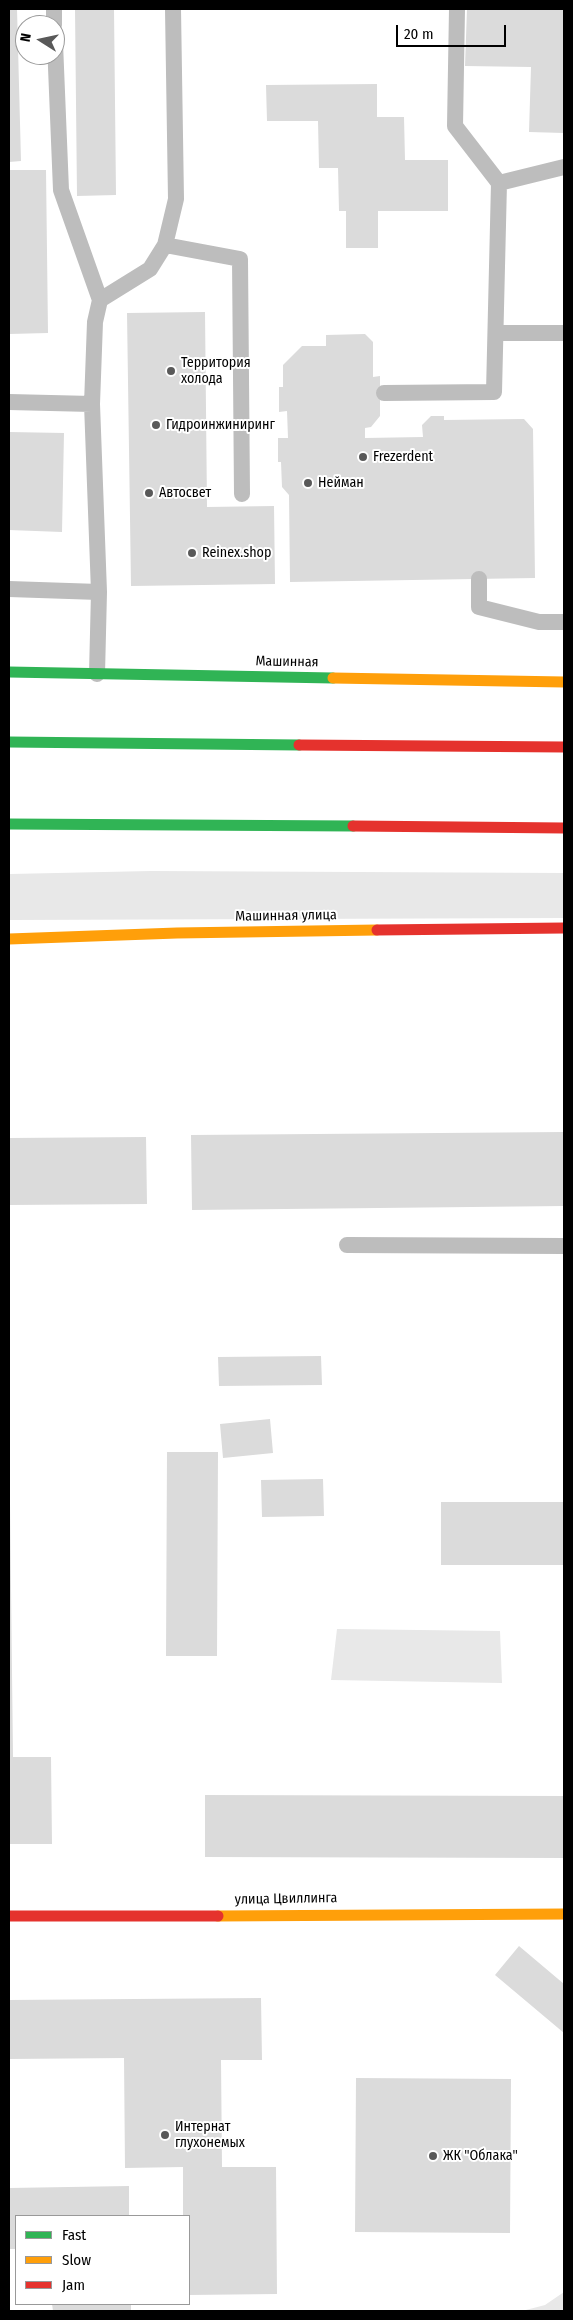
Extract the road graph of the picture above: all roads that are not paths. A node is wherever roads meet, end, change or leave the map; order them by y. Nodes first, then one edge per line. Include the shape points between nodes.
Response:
1 (173, 9) edge
2 (458, 9) edge
3 (56, 65) edge
4 (564, 167) edge
5 (499, 182) junction
6 (165, 245) junction
7 (100, 300) junction
8 (496, 333) junction
9 (564, 333) edge
10 (384, 393) dead end
11 (9, 402) edge
12 (92, 404) junction
13 (242, 494) dead end
14 (479, 579) dead end
15 (9, 589) edge
16 (99, 592) junction
17 (564, 622) edge
18 (9, 672) edge
19 (98, 674) junction
20 (564, 682) edge
21 (9, 742) edge
22 (564, 747) edge
23 (9, 824) edge
24 (564, 828) edge
25 (564, 928) edge
26 (9, 939) edge
27 (347, 1245) dead end
28 (564, 1246) edge
29 (564, 1914) edge
30 (9, 1916) edge

1 - 6 lane via 176,199
2 - 5 lane via 455,126
3 - 7 lane via 61,190
4 - 5 lane
5 - 8 lane
6 - 7 lane via 150,269
6 - 13 lane via 240,260
7 - 12 lane via 95,322
8 - 9 lane
8 - 10 lane via 494,392
11 - 12 lane
12 - 16 lane
14 - 17 lane via 479,607 539,622
15 - 16 lane
16 - 19 lane
18 - 19 street, Машинная
19 - 20 street, Машинная
21 - 22 street
23 - 24 street
25 - 26 street, Машинная улица via 178,933
27 - 28 lane
29 - 30 street, улица Цвиллинга

